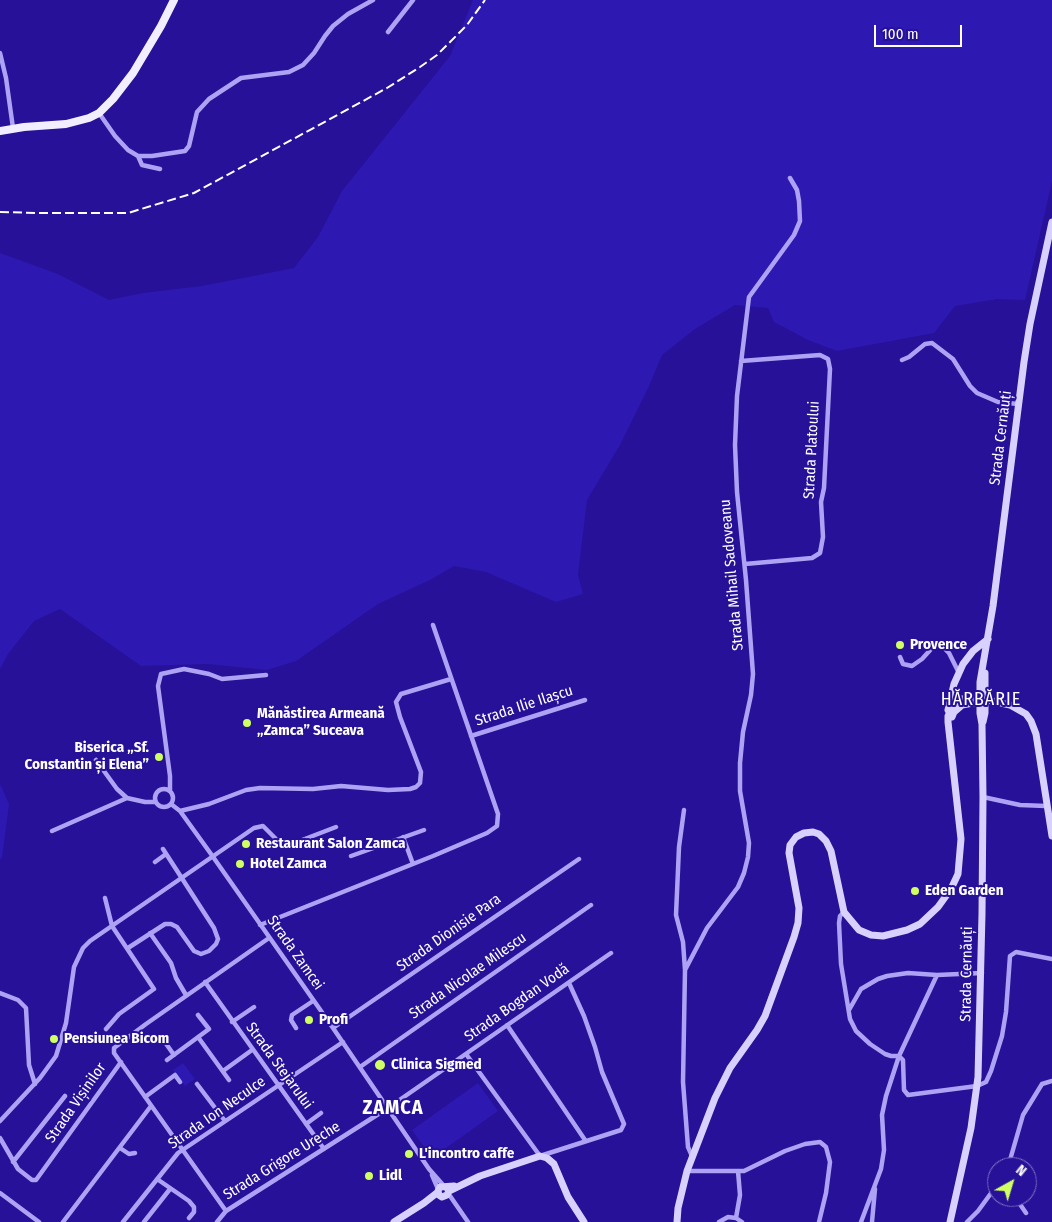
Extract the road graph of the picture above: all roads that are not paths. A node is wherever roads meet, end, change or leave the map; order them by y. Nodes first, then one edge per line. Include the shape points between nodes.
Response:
1 (174, 0) edge
2 (373, 0) edge
3 (413, 0) edge
4 (388, 32) dead end
5 (0, 53) edge
6 (99, 113) junction
7 (13, 128) junction
8 (0, 131) edge
9 (138, 156) junction
10 (160, 169) dead end
11 (790, 178) dead end
12 (1052, 222) edge
13 (902, 360) dead end
14 (741, 361) junction
15 (1018, 404) junction
16 (744, 564) junction
17 (433, 625) dead end
18 (988, 639) junction
19 (900, 657) dead end
20 (959, 673) junction
21 (266, 675) dead end
22 (452, 679) junction
23 (585, 700) dead end
24 (981, 700) junction
25 (948, 716) junction
26 (950, 735) junction
27 (471, 736) junction
28 (96, 760) dead end
29 (170, 790) junction
30 (983, 797) junction
31 (127, 798) junction
32 (156, 802) junction
33 (171, 804) junction
34 (1046, 806) junction
35 (684, 810) dead end
36 (180, 811) junction
37 (336, 827) dead end
38 (424, 830) dead end
39 (52, 831) dead end
40 (1052, 834) edge
41 (403, 837) junction
42 (163, 849) dead end
43 (166, 854) junction
44 (351, 856) dead end
45 (213, 857) junction
46 (579, 859) dead end
47 (155, 862) dead end
48 (412, 864) junction
49 (182, 878) junction
50 (104, 898) dead end
51 (591, 905) dead end
52 (844, 912) junction
53 (260, 924) junction
54 (112, 926) junction
55 (150, 933) junction
56 (269, 938) junction
57 (128, 948) junction
58 (611, 953) dead end
59 (1052, 959) edge
60 (685, 970) junction
61 (982, 973) junction
62 (937, 975) junction
63 (205, 982) junction
64 (569, 983) junction
65 (0, 993) edge
66 (186, 995) junction
67 (314, 1001) junction
68 (254, 1007) dead end
69 (848, 1010) junction
70 (198, 1015) dead end
71 (232, 1022) junction
72 (507, 1025) junction
73 (296, 1028) dead end
74 (333, 1028) junction
75 (106, 1029) dead end
76 (198, 1037) junction
77 (162, 1038) dead end
78 (343, 1042) junction
79 (252, 1050) junction
80 (466, 1054) junction
81 (174, 1055) junction
82 (899, 1056) junction
83 (167, 1060) dead end
84 (120, 1062) junction
85 (360, 1067) junction
86 (222, 1071) junction
87 (229, 1080) dead end
88 (1052, 1081) edge
89 (180, 1082) dead end
90 (35, 1084) junction
91 (197, 1084) dead end
92 (278, 1086) junction
93 (977, 1086) junction
94 (65, 1096) dead end
95 (145, 1097) junction
96 (151, 1106) junction
97 (388, 1108) junction
98 (321, 1113) dead end
99 (0, 1121) edge
100 (225, 1121) junction
101 (306, 1124) junction
102 (0, 1138) edge
103 (585, 1140) junction
104 (120, 1148) junction
105 (324, 1149) junction
106 (182, 1150) junction
107 (135, 1153) dead end
108 (540, 1156) junction
109 (692, 1156) junction
110 (1011, 1157) edge
111 (13, 1162) junction
112 (687, 1171) junction
113 (738, 1172) junction
114 (877, 1177) junction
115 (157, 1178) junction
116 (170, 1189) junction
117 (444, 1191) junction
118 (0, 1193) edge
119 (987, 1199) edge
120 (1022, 1207) edge
121 (226, 1211) junction
122 (1026, 1213) dead end
123 (190, 1218) dead end
124 (736, 1218) junction
125 (218, 1221) edge
126 (39, 1222) edge
127 (63, 1222) edge
128 (123, 1222) edge
129 (144, 1222) edge
130 (394, 1222) edge
131 (468, 1222) edge
132 (584, 1222) edge
133 (677, 1222) edge
134 (719, 1222) edge
135 (742, 1222) edge
136 (819, 1222) edge
137 (861, 1222) edge
138 (872, 1222) edge
139 (950, 1222) edge
140 (967, 1222) edge

1 - 6 main road via 133,73
2 - 9 street via 333,26 303,65 289,72 241,78 209,99 197,112 185,151
3 - 4 street
5 - 7 street
6 - 7 main road via 66,124
6 - 9 street via 115,136
7 - 8 main road
9 - 10 street via 142,165
11 - 14 street, Strada Mihail Sadoveanu via 799,202 800,221 794,235 749,297
12 - 15 street, Strada Cernăuți via 1030,324
13 - 15 street via 925,344 932,343 953,359 977,393 998,402
14 - 16 street, Strada Mihail Sadoveanu via 735,445
14 - 16 street, Strada Platoului via 820,355 828,359 830,369 820,553 812,558
15 - 18 street, Strada Cernăuți
16 - 60 street, Strada Mihail Sadoveanu via 753,674 741,749 740,777 748,858 738,887 708,928
17 - 22 street, Strada Ilie Ilașcu
18 - 20 street via 973,651
18 - 24 street, Strada Cernăuți
19 - 20 street via 903,664 912,666 933,647 939,646 946,649
20 - 25 street via 951,694
21 - 29 street via 222,679 184,669 161,674 158,686
22 - 27 street, Strada Ilie Ilașcu
22 - 36 street via 401,694 396,702 421,772 420,783 416,787 388,790 341,786 260,788
23 - 27 street, Strada Ilie Ilașcu
24 - 25 street via 971,697 958,700
24 - 26 street via 958,708 952,717
24 - 30 street, Strada Cernăuți
24 - 34 street via 1010,704 1031,721 1036,734
25 - 26 street
26 - 52 street via 961,839 959,868 951,888 920,924 894,935 871,935 859,930
27 - 48 street, Strada Ilie Ilașcu via 498,814 497,826
28 - 31 street
29 - 32 street via 160,790 155,795
29 - 33 street via 173,795
30 - 34 street via 1020,805
30 - 61 street, Strada Cernăuți
31 - 32 street
31 - 39 street
32 - 33 street via 163,807
33 - 36 street, Strada Zamcei
34 - 40 street
35 - 60 street, Strada Mihail Sadoveanu via 676,915 683,942
36 - 45 street, Strada Zamcei
37 - 45 street via 289,844 278,842 267,828 257,827
38 - 41 street
41 - 44 street
41 - 48 street
42 - 43 street
43 - 47 street
43 - 49 street
45 - 49 street
45 - 53 street, Strada Zamcei
46 - 74 street, Strada Dionisie Para
48 - 53 street, Strada Ilie Ilașcu
49 - 54 street
49 - 55 street via 217,934 216,944 201,954 194,951 171,924
50 - 54 street
51 - 85 street, Strada Nicolae Milescu
52 - 69 street via 839,924
52 - 109 street via 831,851 826,842 813,832 796,837 789,853 799,908 794,937 765,1016 723,1082
53 - 56 street, Strada Zamcei
54 - 57 street
54 - 90 street via 90,941 79,956 74,967 59,1047 52,1063
55 - 57 street
55 - 66 street via 171,963
56 - 63 street, Strada Vișinilor
56 - 67 street, Strada Zamcei
57 - 75 street via 154,990 119,1014
58 - 64 street, Strada Bogdan Vodă
59 - 93 street via 1012,954 1002,1036 986,1082
60 - 109 street, Strada Mihail Sadoveanu via 683,1082 688,1147
61 - 62 street
61 - 93 street, Strada Cernăuți
62 - 69 street via 908,973 878,979 860,990
62 - 82 street
63 - 66 street, Strada Vișinilor
63 - 71 street, Strada Stejarului
64 - 72 street, Strada Bogdan Vodă
64 - 103 street via 624,1124 623,1128
65 - 90 street via 18,1000 26,1008 29,1065
66 - 84 street, Strada Vișinilor via 114,1048
67 - 73 street via 292,1015
67 - 74 street, Strada Zamcei
68 - 71 street, Strada Stejarului
69 - 82 street via 856,1031 870,1044 885,1054
70 - 76 street via 209,1030
71 - 79 street, Strada Stejarului
72 - 80 street, Strada Bogdan Vodă
72 - 103 street
74 - 78 street, Strada Zamcei
76 - 81 street
76 - 86 street
77 - 81 street
78 - 85 street, Strada Zamcei
78 - 92 street, Strada Ion Neculce
79 - 86 street
79 - 92 street, Strada Stejarului
80 - 97 street, Strada Bogdan Vodă
80 - 108 street
81 - 83 street
82 - 93 street via 903,1060 904,1090 908,1095
82 - 114 street via 882,1115 884,1150
84 - 95 street
84 - 111 street, Strada Vișinilor via 36,1180 27,1177
85 - 97 street, Strada Zamcei
86 - 87 street
88 - 110 street via 1042,1084 1023,1116
89 - 95 street via 175,1075
90 - 99 street
91 - 100 street
92 - 100 street, Strada Ion Neculce
92 - 101 street, Strada Stejarului
93 - 139 street, Strada Cernăuți
94 - 111 street
95 - 96 street
96 - 104 street
96 - 106 street
97 - 105 street, Strada Grigore Ureche
97 - 117 street, Strada Zamcei
98 - 101 street, Strada Stejarului
100 - 106 street, Strada Ion Neculce
101 - 105 street, Strada Stejarului
102 - 111 street, Strada Vișinilor
103 - 108 street
104 - 107 street via 129,1154
104 - 127 street
105 - 121 street, Strada Grigore Ureche
106 - 115 street, Strada Ion Neculce
106 - 121 street
108 - 117 street
108 - 132 street via 554,1164 568,1197
109 - 112 street
112 - 113 street
112 - 133 street
113 - 124 street via 740,1195
113 - 136 street via 798,1146 820,1142 826,1147 830,1162
114 - 137 street
114 - 138 street
115 - 116 street
115 - 128 street, Strada Ion Neculce
116 - 123 street via 194,1207
116 - 129 street
117 - 130 street
117 - 131 street, Strada Zamcei
118 - 126 street
119 - 140 street
120 - 122 street
121 - 125 street, Strada Grigore Ureche
124 - 134 street via 728,1217
124 - 135 street

